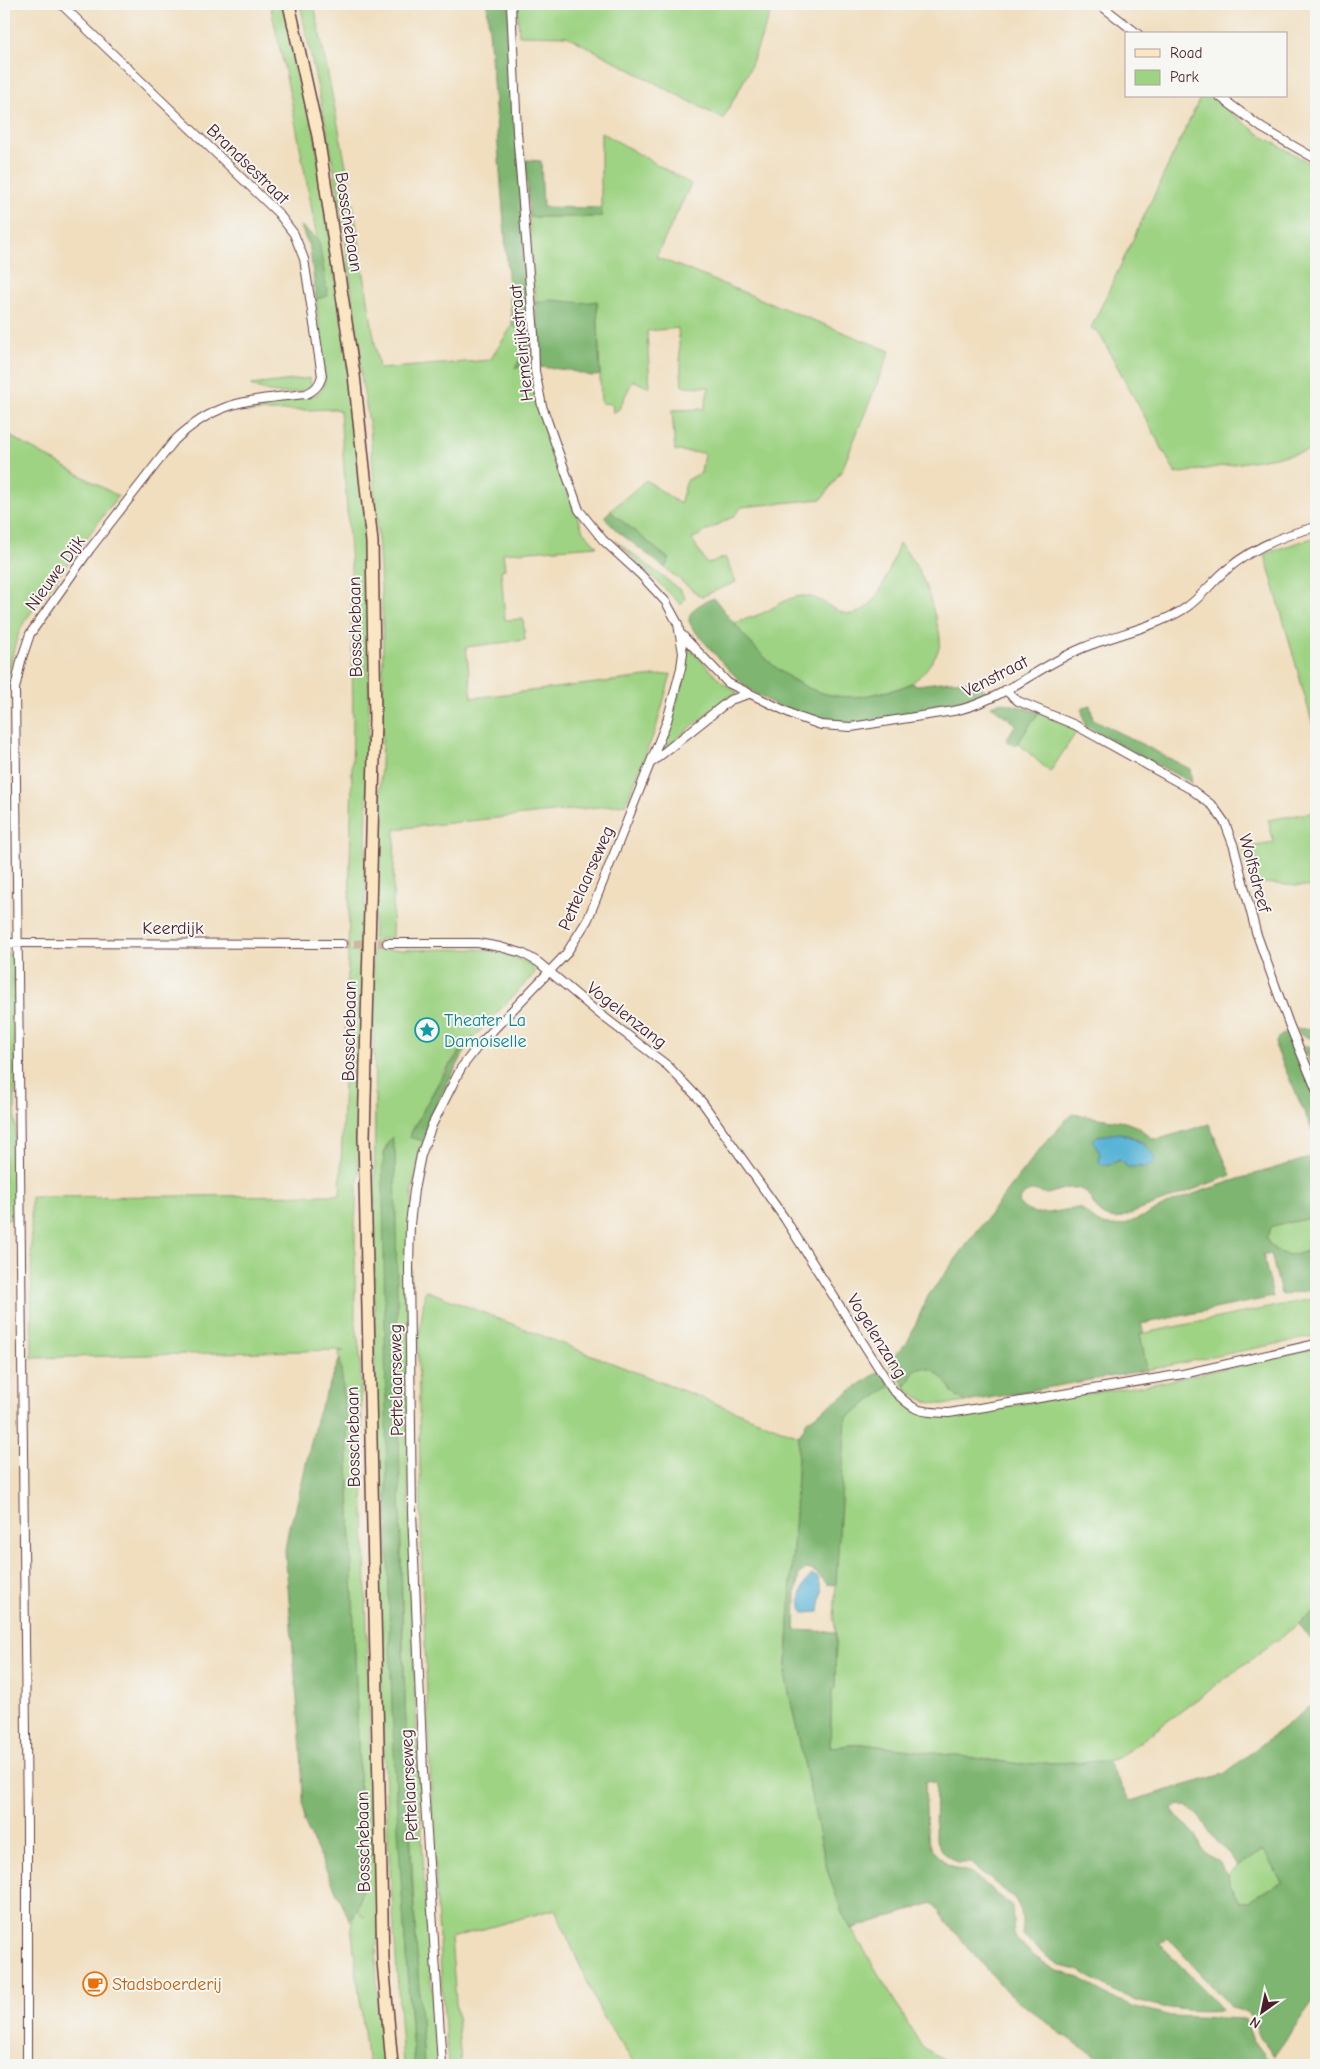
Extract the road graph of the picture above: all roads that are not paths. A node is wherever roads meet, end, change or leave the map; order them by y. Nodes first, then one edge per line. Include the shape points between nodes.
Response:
1 (61, 4) edge
2 (289, 4) edge
3 (511, 4) edge
4 (1099, 4) edge
5 (1135, 32) edge
6 (1222, 98) edge
7 (1316, 159) edge
8 (313, 391) joint
9 (1316, 527) edge
10 (681, 634) junction
11 (1006, 690) junction
12 (748, 694) junction
13 (650, 763) junction
14 (4, 943) edge
15 (18, 943) junction
16 (387, 943) tunnel mouth
17 (342, 944) tunnel mouth
18 (549, 972) junction
19 (1316, 1089) edge
20 (1316, 1344) edge
21 (27, 2065) edge
22 (392, 2065) edge
23 (442, 2065) edge

1 - 8 street, Brandsestraat via 278,213 294,234 304,259 322,376
2 - 22 main road, Bosschebaan via 320,146 354,376 372,542 374,719 364,1136 383,1961
3 - 10 street, Hemelrijkstraat via 516,132 535,371 542,406 579,510 603,540 666,602
4 - 5 street
6 - 7 street via 1262,128
8 - 15 street, Nieuwe Dijk via 230,404 190,426 174,441 90,549 30,634 20,661 15,689
9 - 11 street, Venstraat via 1287,534 1254,550 1225,571 1186,608 1169,617 1084,648
10 - 12 street, Venstraat via 728,683
10 - 13 street, Pettelaarseweg via 683,653 678,682
11 - 12 street, Venstraat via 966,709 830,727 813,723
11 - 19 street, Wolfsdreef via 1018,700 1075,725 1192,790 1214,806 1234,847 1256,932
12 - 13 street via 730,700
13 - 18 street, Pettelaarseweg via 588,919 578,937
14 - 15 street, Keerdijk
15 - 17 street, Keerdijk
15 - 21 street, Nieuwe Dijk
16 - 18 street via 500,946 522,953
18 - 20 street, Vogelenzang via 668,1066 702,1102 785,1219 892,1390 909,1406 924,1412 950,1413 1183,1374
18 - 23 street, Pettelaarseweg via 479,1045 460,1068 444,1097 421,1155 410,1224 412,1512 423,1771

